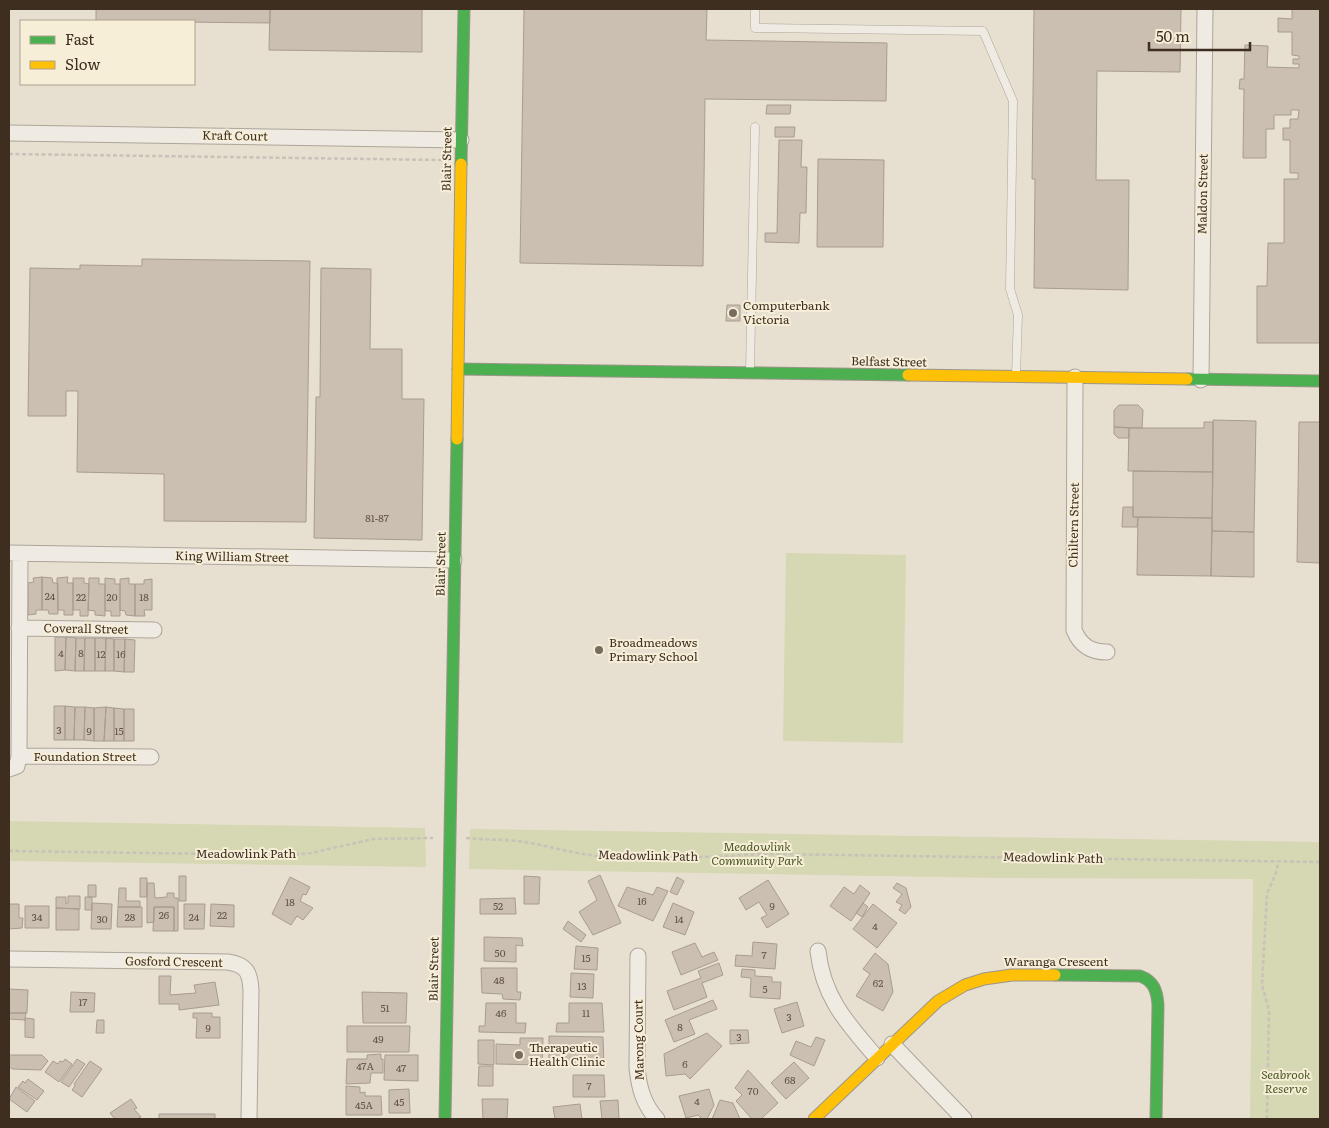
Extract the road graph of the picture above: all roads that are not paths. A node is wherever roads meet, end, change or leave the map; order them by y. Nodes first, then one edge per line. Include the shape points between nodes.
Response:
1 (464, 9) edge
2 (755, 9) edge
3 (1205, 9) edge
4 (755, 127) dead end
5 (9, 133) edge
6 (461, 140) junction
7 (458, 369) junction
8 (750, 373) junction
9 (1016, 377) junction
10 (1075, 377) junction
11 (1201, 380) junction
12 (1320, 381) edge
13 (15, 554) edge
14 (454, 560) junction
15 (19, 628) junction
16 (154, 630) dead end
17 (1107, 652) dead end
18 (14, 667) edge
19 (19, 756) junction
20 (151, 757) dead end
21 (9, 770) edge
22 (818, 951) dead end
23 (638, 956) dead end
24 (9, 959) edge
25 (892, 1044) junction
26 (878, 1058) junction
27 (249, 1119) edge
28 (445, 1119) edge
29 (657, 1119) edge
30 (814, 1119) edge
31 (964, 1119) edge
32 (1156, 1119) edge

1 - 6 street, Blair Street
2 - 9 lane via 755,28 983,31 1013,102 1010,288 1018,315
3 - 11 street, Maldon Street
4 - 8 lane
5 - 6 street, Kraft Court
6 - 7 street, Blair Street
7 - 8 street, Belfast Street
7 - 14 street, Blair Street
8 - 9 street, Belfast Street
9 - 10 street, Belfast Street
10 - 11 street, Belfast Street
10 - 17 street, Chiltern Street via 1074,630 1078,639 1091,650
11 - 12 street, Belfast Street
13 - 14 street, King William Street
13 - 15 street
14 - 28 street, Blair Street
15 - 16 street, Coverall Street
15 - 18 street
18 - 19 street
19 - 20 street, Foundation Street
19 - 21 street via 17,766
22 - 26 street via 828,993 848,1024
23 - 29 street, Marong Court via 638,1080 644,1102
24 - 27 street, Gosford Crescent via 228,962 244,968 251,990
25 - 26 street, Waranga Crescent
25 - 31 street
25 - 32 street, Waranga Crescent via 938,1001 965,985 984,979 1031,974 1140,976 1151,981 1158,996
26 - 30 street, Waranga Crescent

